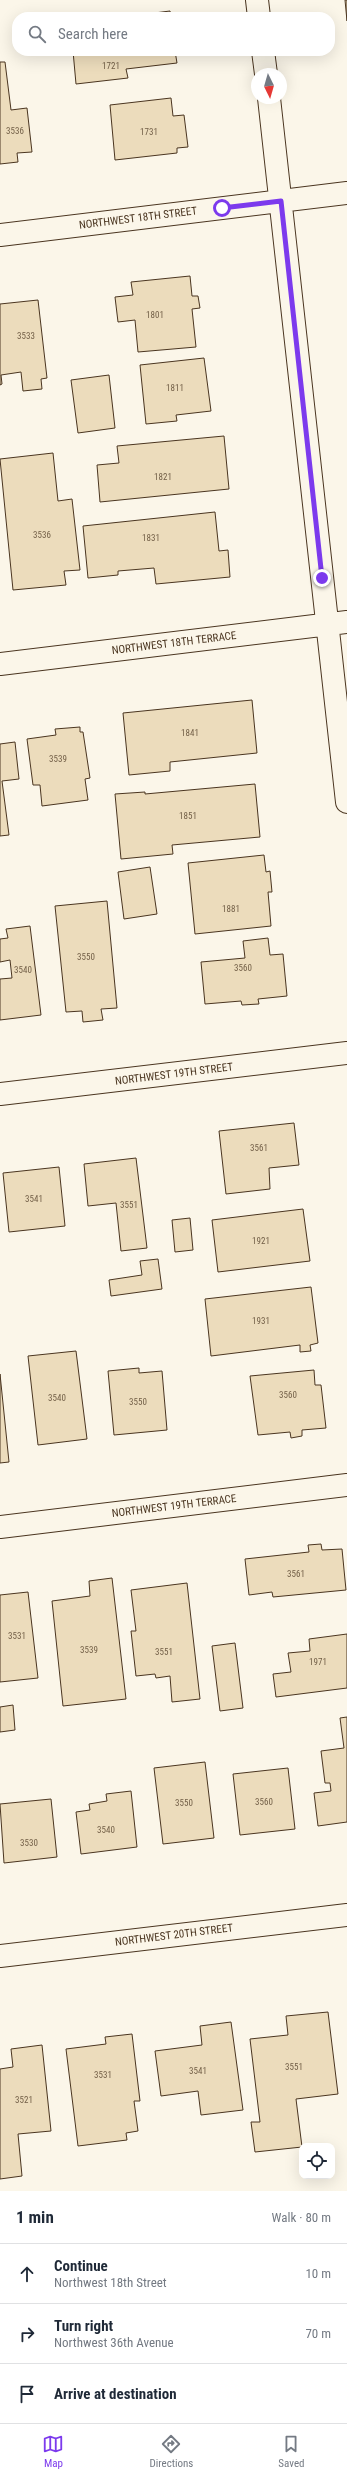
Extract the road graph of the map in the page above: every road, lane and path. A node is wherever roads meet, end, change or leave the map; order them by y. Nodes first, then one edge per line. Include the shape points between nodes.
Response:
1 (257, 0) edge
2 (258, 12) edge
3 (264, 56) edge
4 (265, 68) edge
5 (270, 104) edge
6 (347, 193) edge
7 (281, 201) junction
8 (0, 235) edge
9 (337, 624) edge
10 (0, 664) edge
11 (347, 802) edge
12 (347, 1053) edge
13 (0, 1094) edge
14 (347, 1485) edge
15 (0, 1527) edge
16 (347, 1915) edge
17 (0, 1956) edge

1 - 2 street
3 - 4 street
5 - 7 street
6 - 7 street, NORTHWEST 18TH STREET
7 - 8 street, NORTHWEST 18TH STREET
7 - 9 street
9 - 10 street, NORTHWEST 18TH TERRACE
9 - 11 street
12 - 13 street, NORTHWEST 19TH STREET
14 - 15 street, NORTHWEST 19TH TERRACE
16 - 17 street, NORTHWEST 20TH STREET

